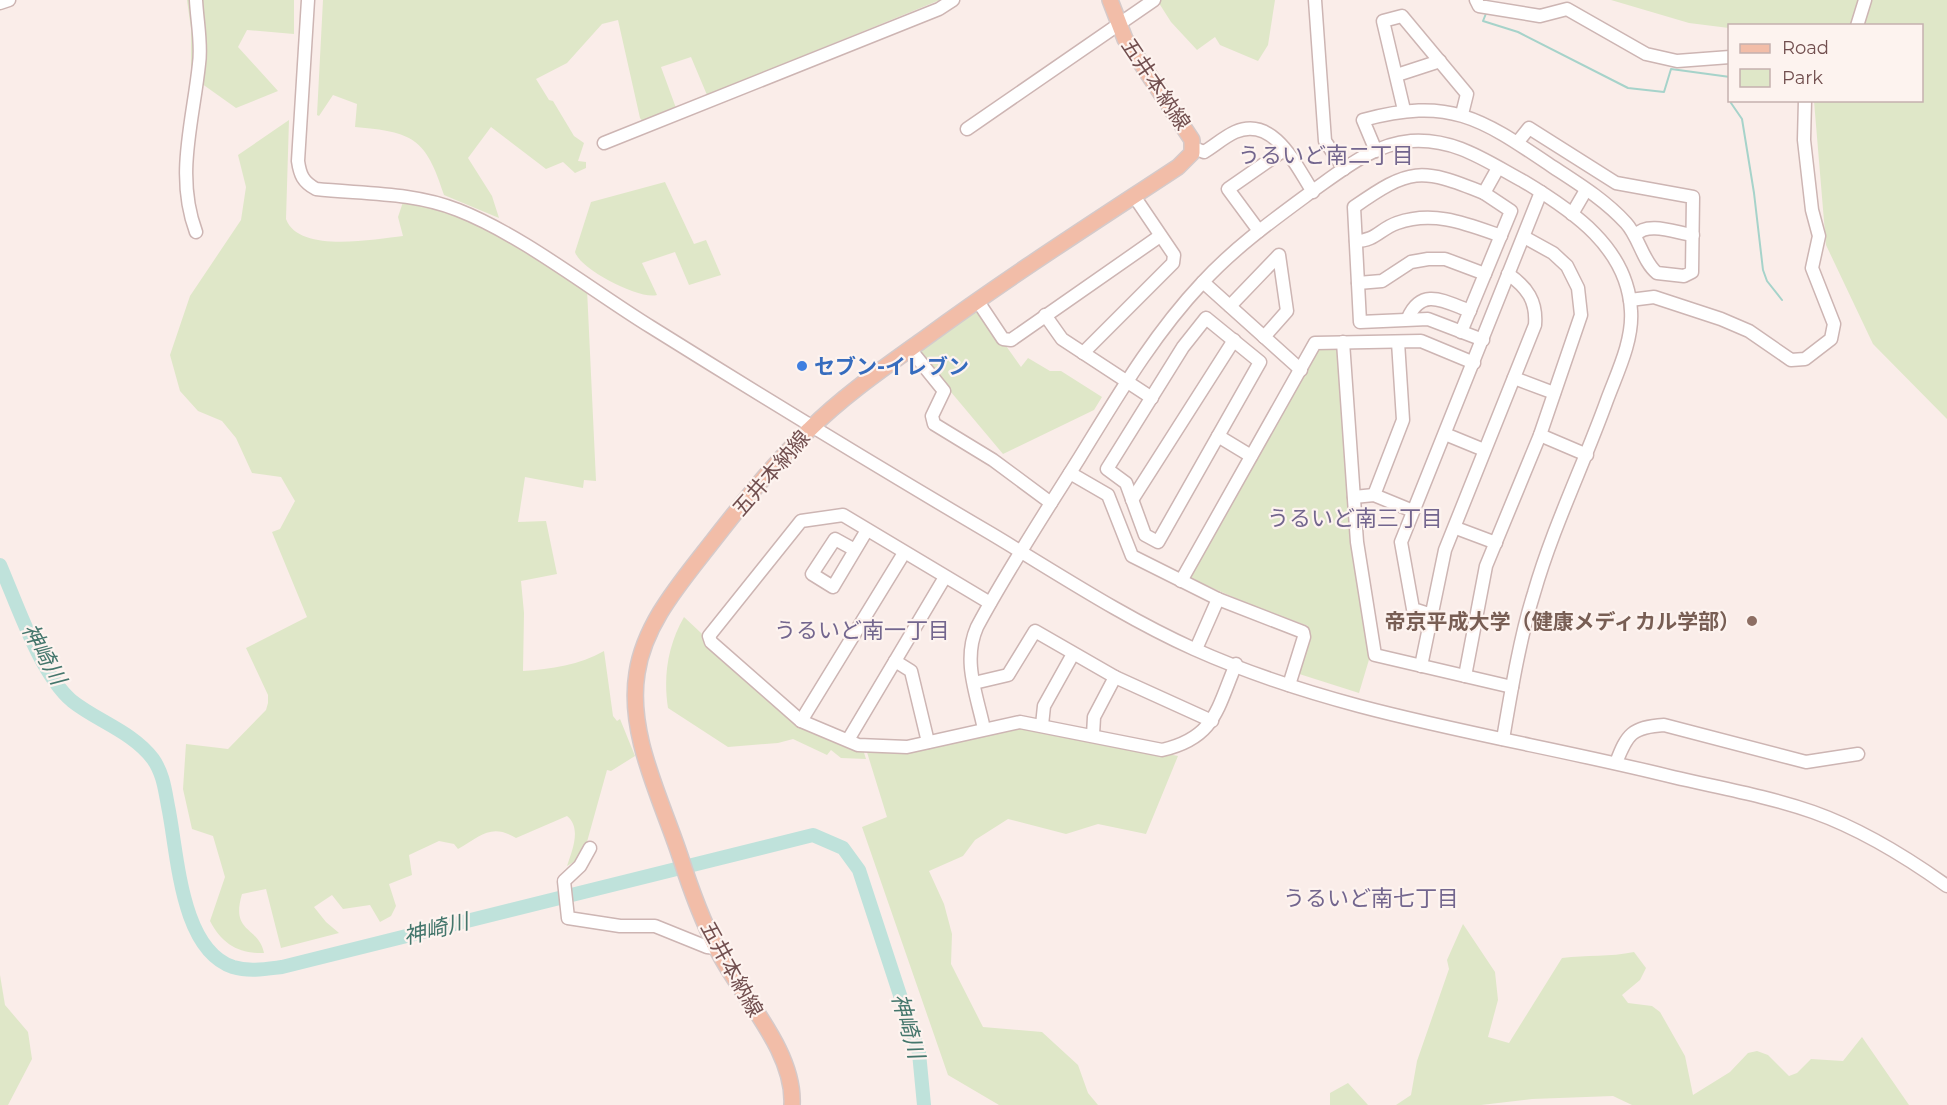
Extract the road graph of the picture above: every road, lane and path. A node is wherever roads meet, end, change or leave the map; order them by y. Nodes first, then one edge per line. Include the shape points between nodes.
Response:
1 (9, 0) edge
2 (196, 0) edge
3 (308, 0) edge
4 (953, 0) edge
5 (1110, 0) edge
6 (1154, 0) edge
7 (1315, 0) edge
8 (1476, 0) edge
9 (1865, 0) edge
10 (0, 3) edge
11 (1858, 24) edge
12 (1118, 25) junction
13 (1728, 57) edge
14 (1440, 61) junction
15 (1397, 75) junction
16 (1804, 102) edge
17 (1404, 111) junction
18 (1462, 114) junction
19 (967, 129) dead end
20 (1517, 142) junction
21 (604, 143) dead end
22 (1194, 148) junction
23 (1284, 150) junction
24 (1376, 151) junction
25 (1498, 168) junction
26 (1344, 169) junction
27 (1587, 190) junction
28 (1313, 192) junction
29 (1540, 192) junction
30 (1484, 194) junction
31 (1134, 196) junction
32 (1572, 214) junction
33 (1259, 231) junction
34 (196, 232) dead end
35 (1636, 235) junction
36 (1693, 235) junction
37 (1160, 236) junction
38 (1501, 236) junction
39 (1524, 237) junction
40 (1356, 241) junction
41 (1485, 274) junction
42 (1508, 274) junction
43 (1203, 282) junction
44 (1358, 283) junction
45 (977, 300) junction
46 (1630, 300) junction
47 (1230, 306) junction
48 (1470, 311) junction
49 (1045, 315) junction
50 (1408, 318) junction
51 (1461, 332) junction
52 (1264, 337) junction
53 (1233, 340) junction
54 (1483, 340) junction
55 (1343, 342) junction
56 (1398, 342) junction
57 (910, 349) junction
58 (1083, 353) junction
59 (1474, 363) junction
60 (1300, 370) junction
61 (1514, 378) junction
62 (1127, 381) junction
63 (1554, 393) junction
64 (1152, 398) junction
65 (812, 427) junction
66 (1445, 434) junction
67 (1540, 435) junction
68 (1218, 436) junction
69 (1484, 450) junction
70 (1587, 455) junction
71 (1251, 456) junction
72 (1070, 473) junction
73 (1374, 495) junction
74 (1354, 497) junction
75 (1132, 500) junction
76 (1051, 503) junction
77 (1413, 511) junction
78 (1456, 528) junction
79 (867, 530) junction
80 (1496, 543) junction
81 (855, 550) dead end
82 (904, 552) junction
83 (1022, 553) junction
84 (945, 577) junction
85 (1181, 581) junction
86 (1218, 599) junction
87 (990, 603) junction
88 (1432, 615) junction
89 (1196, 649) junction
90 (1073, 654) junction
91 (895, 661) junction
92 (1236, 664) junction
93 (1421, 666) junction
94 (1466, 676) junction
95 (1115, 677) junction
96 (974, 682) junction
97 (1289, 685) junction
98 (1512, 687) junction
99 (801, 721) junction
100 (1212, 721) junction
101 (1042, 725) junction
102 (984, 729) junction
103 (1093, 735) junction
104 (1503, 739) junction
105 (848, 740) junction
106 (928, 742) junction
107 (1858, 754) dead end
108 (1616, 763) junction
109 (590, 848) dead end
110 (1947, 886) edge
111 (716, 948) junction
112 (792, 1105) edge

1 - 10 street
2 - 34 street via 200,63 189,137 186,198
3 - 65 street via 298,161 299,171 309,185 316,189 415,198 477,218
4 - 21 street via 939,9
5 - 12 main road, 五井本納線
6 - 12 street
7 - 26 street via 1325,141
8 - 13 street via 1479,6 1540,16 1567,9 1646,54 1677,61
9 - 11 street
12 - 19 street
12 - 22 main road, 五井本納線
14 - 15 street
14 - 15 street via 1402,16 1383,21
14 - 18 street via 1467,94
15 - 17 street
16 - 46 street via 1812,210 1819,236 1812,268 1834,324 1831,339 1805,359 1791,360 1729,321 1654,297
17 - 18 street via 1446,110
17 - 24 street via 1363,120
18 - 20 street
20 - 27 street
20 - 36 street via 1529,128 1616,183 1693,197
22 - 23 street via 1204,152 1249,128 1266,131
22 - 31 main road, 五井本納線 via 1178,167
23 - 28 street
23 - 33 street via 1228,189
24 - 25 street via 1406,142 1444,142 1467,149
24 - 26 street
25 - 29 street
25 - 30 street
26 - 28 street
27 - 32 street
27 - 35 street
28 - 33 street
29 - 32 street
29 - 39 street
30 - 38 street via 1512,211
30 - 40 street via 1444,177 1417,175 1391,182 1354,207
31 - 37 street
31 - 45 main road, 五井本納線
32 - 46 street via 1613,254 1627,282
33 - 43 street
35 - 36 street via 1648,228
35 - 36 street via 1653,270 1684,276 1692,272
37 - 49 street
37 - 58 street via 1174,255 1173,262
38 - 40 street via 1450,219 1426,218 1396,223 1368,241
38 - 41 street
39 - 42 street
39 - 63 street via 1558,256 1574,276 1580,294 1578,330
40 - 44 street
41 - 44 street via 1444,259 1428,259 1411,262 1382,281
41 - 48 street
42 - 54 street
42 - 61 street via 1529,291 1536,314
43 - 47 street
43 - 62 street via 1157,336
44 - 50 street via 1360,322
45 - 49 street via 1007,341
45 - 57 main road, 五井本納線
46 - 70 street via 1632,316 1623,358
47 - 52 street
47 - 52 street via 1280,255 1287,312
48 - 50 street via 1438,299 1424,299 1413,307
48 - 51 street
49 - 58 street via 1062,339
50 - 51 street via 1428,319
51 - 54 street
52 - 60 street
53 - 64 street via 1206,318
53 - 68 street via 1260,362
53 - 75 street
54 - 59 street
55 - 56 street
55 - 60 street via 1315,343
55 - 74 street
56 - 59 street via 1420,341
56 - 73 street via 1403,420
57 - 65 main road, 五井本納線
57 - 76 street via 944,391 932,416 934,424 993,460
58 - 62 street
59 - 66 street
60 - 71 street
61 - 63 street
61 - 69 street
62 - 64 street
62 - 72 street
63 - 67 street
64 - 75 street via 1107,470 1126,483
65 - 83 street
65 - 111 main road, 五井本納線 via 767,473 673,592 642,652 635,702 639,729 681,860
66 - 69 street
66 - 77 street
67 - 70 street
67 - 80 street
68 - 71 street
68 - 75 street via 1158,542 1145,535
69 - 78 street
70 - 98 street via 1533,594
71 - 85 street
72 - 76 street
72 - 85 street via 1108,495 1132,556
73 - 74 street
73 - 77 street
74 - 93 street via 1356,542 1375,655
76 - 83 street
77 - 88 street via 1401,542 1413,609
78 - 80 street
78 - 88 street via 1445,550
79 - 81 street
79 - 82 street
79 - 99 street via 843,515 801,521 709,636 711,642
80 - 94 street via 1486,566
82 - 84 street
82 - 99 street
83 - 87 street
83 - 89 street via 1106,603
84 - 87 street
84 - 91 street
85 - 86 street
86 - 89 street
86 - 97 street via 1303,632
87 - 96 street via 969,649
88 - 93 street
89 - 92 street
90 - 95 street
90 - 96 street via 1035,631 1008,675
90 - 101 street via 1044,706
91 - 105 street
91 - 106 street via 911,671
92 - 97 street
92 - 100 street
93 - 94 street
94 - 98 street
95 - 100 street
95 - 103 street via 1094,717
96 - 102 street
97 - 104 street via 1423,723
98 - 104 street
99 - 105 street
100 - 103 street via 1184,745 1162,750
101 - 102 street via 1020,722
101 - 103 street
102 - 106 street
104 - 108 street
105 - 106 street via 858,745 907,747
107 - 108 street via 1806,762 1664,724 1634,731 1625,739
108 - 110 street via 1766,798 1833,820 1912,861
109 - 111 street via 580,866 564,881 568,918 620,926 655,926
111 - 112 main road, 五井本納線 via 779,1051 791,1087

